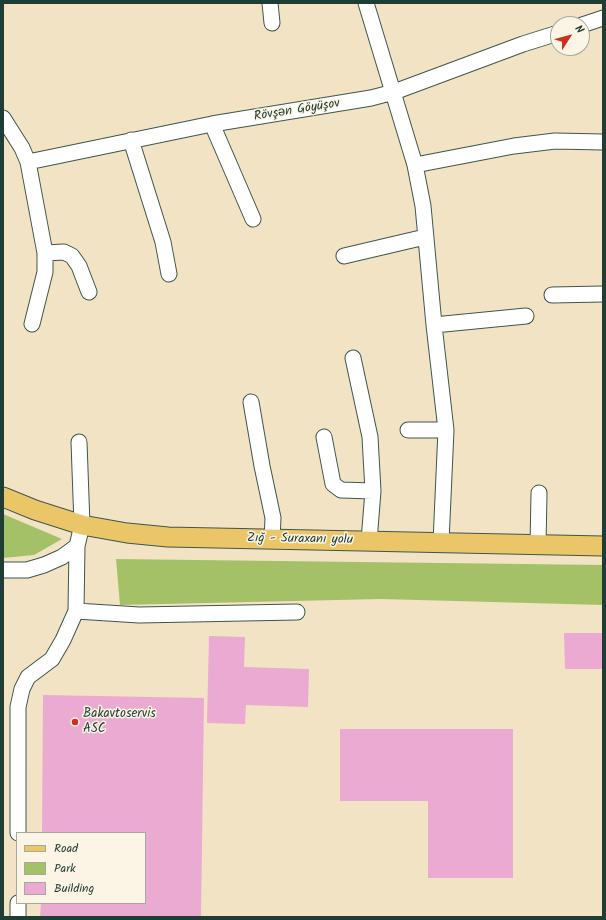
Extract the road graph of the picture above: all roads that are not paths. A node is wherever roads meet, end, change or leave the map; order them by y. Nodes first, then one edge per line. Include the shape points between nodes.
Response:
1 (270, 3) edge
2 (366, 3) edge
3 (603, 18) edge
4 (590, 22) edge
5 (272, 24) dead end
6 (550, 35) edge
7 (394, 92) junction
8 (5, 124) edge
9 (212, 124) junction
10 (131, 140) junction
11 (603, 142) edge
12 (28, 162) junction
13 (415, 165) junction
14 (253, 219) dead end
15 (425, 237) junction
16 (45, 253) junction
17 (344, 256) dead end
18 (169, 274) dead end
19 (89, 292) dead end
20 (603, 294) edge
21 (552, 295) dead end
22 (526, 316) dead end
23 (32, 324) dead end
24 (434, 325) junction
25 (353, 358) dead end
26 (251, 402) dead end
27 (408, 430) dead end
28 (446, 430) junction
29 (324, 437) dead end
30 (80, 442) dead end
31 (373, 491) junction
32 (539, 493) dead end
33 (3, 497) edge
34 (82, 525) junction
35 (272, 539) junction
36 (369, 541) junction
37 (441, 542) junction
38 (78, 546) junction
39 (538, 546) junction
40 (603, 546) edge
41 (3, 570) edge
42 (76, 611) junction
43 (297, 612) dead end
44 (18, 832) edge
45 (18, 904) edge
46 (18, 917) edge

1 - 5 street
2 - 7 street
3 - 4 street
6 - 7 street, Rövşən Göyüşov
7 - 9 street, Rövşən Göyüşov via 324,107
7 - 13 street
8 - 12 street via 22,148
9 - 10 street, Rövşən Göyüşov
9 - 14 street
10 - 12 street, Rövşən Göyüşov
10 - 18 street via 163,242
11 - 13 street via 555,141 514,146
12 - 16 street
13 - 15 street via 423,206
15 - 17 street
15 - 24 street
16 - 19 street via 64,252 72,256 79,266
16 - 23 street via 45,272
20 - 21 street
22 - 24 street
24 - 28 street
25 - 31 street via 370,437
26 - 35 street via 273,518
27 - 28 street
28 - 37 street
29 - 31 street via 333,484 341,490
30 - 34 street
31 - 36 street
32 - 39 street
33 - 34 main road, Zığ - Suraxanı yolu
34 - 35 main road, Zığ - Suraxanı yolu via 168,537
34 - 38 street
35 - 36 main road, Zığ - Suraxanı yolu
36 - 37 main road, Zığ - Suraxanı yolu
37 - 39 main road, Zığ - Suraxanı yolu
38 - 41 street via 62,557 27,570
38 - 42 street
39 - 40 main road, Zığ - Suraxanı yolu
42 - 43 street via 139,615
42 - 44 street via 52,659 28,678 22,689 18,707
45 - 46 street

